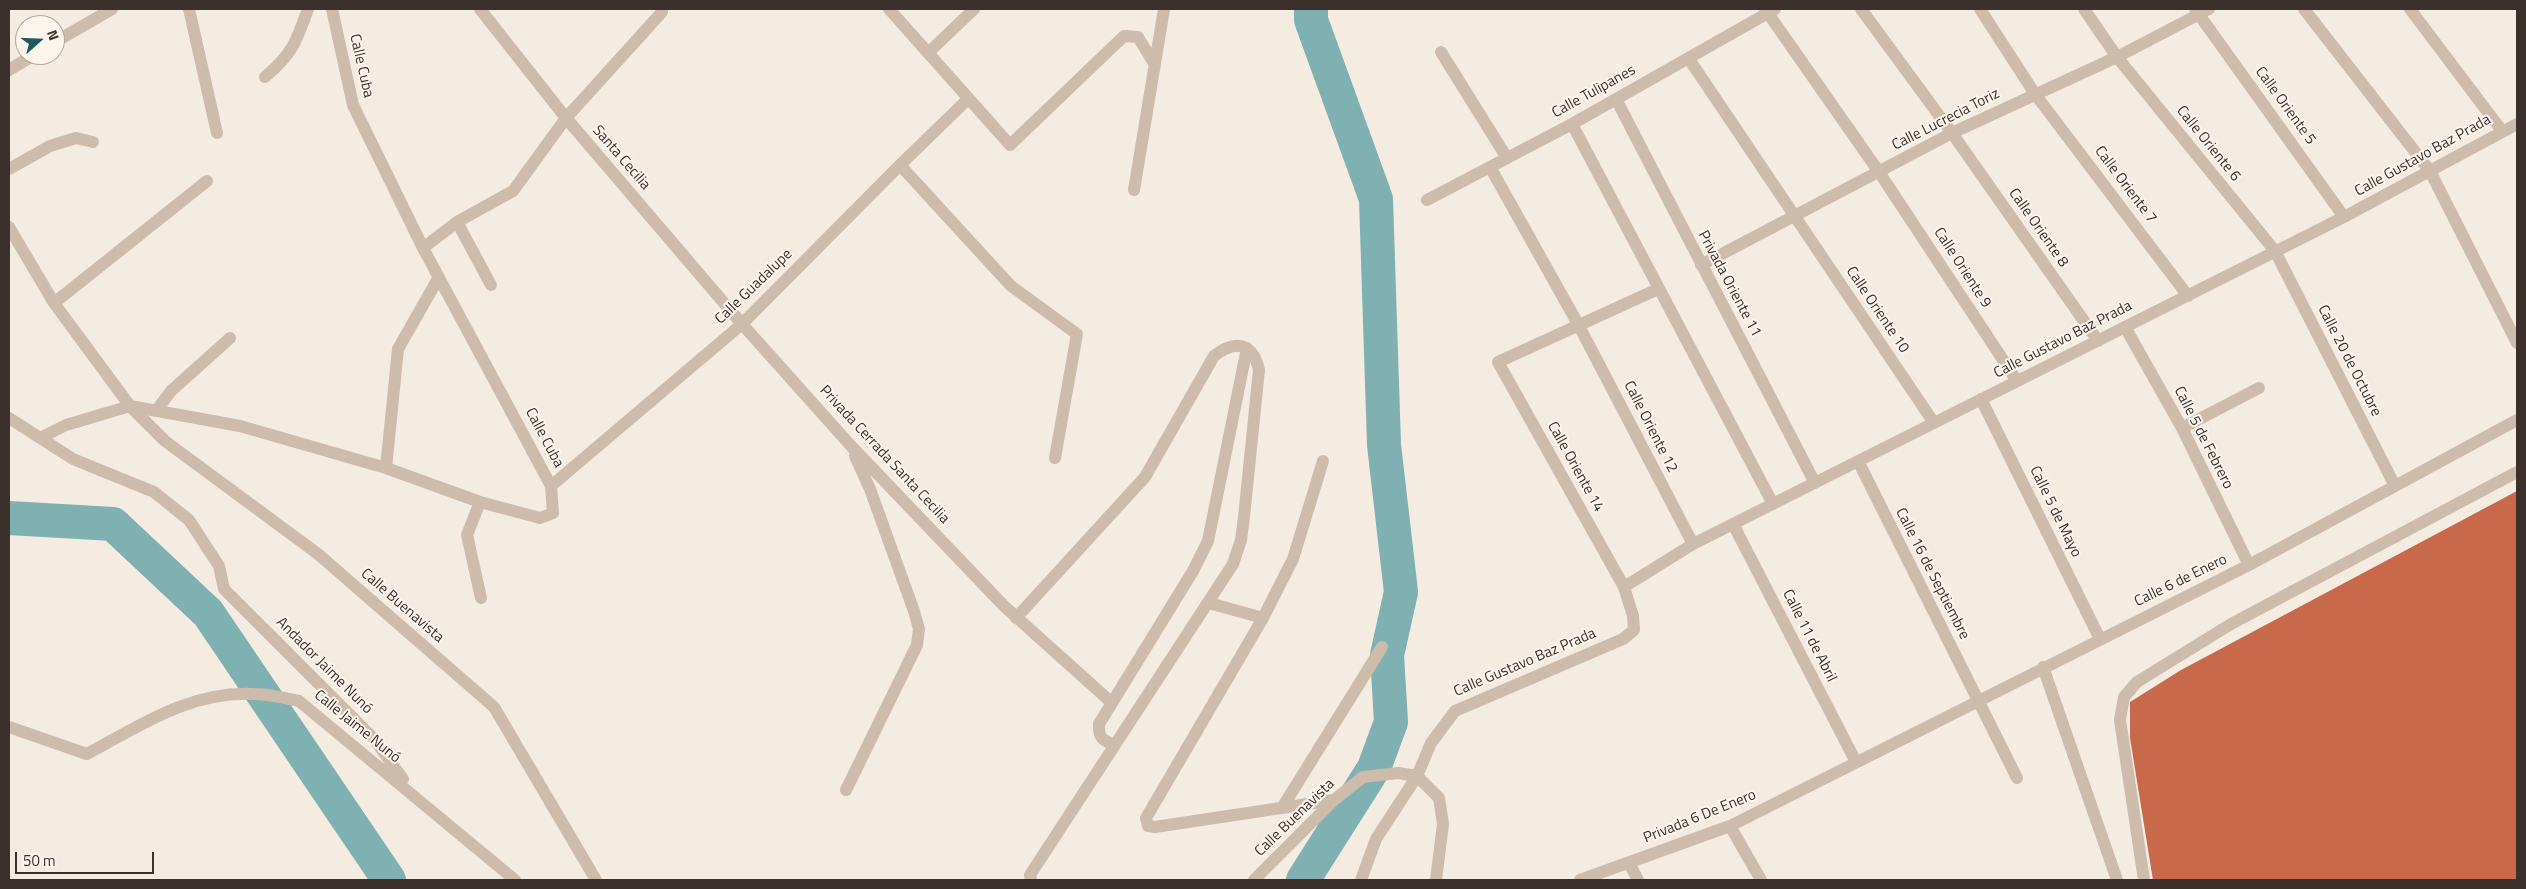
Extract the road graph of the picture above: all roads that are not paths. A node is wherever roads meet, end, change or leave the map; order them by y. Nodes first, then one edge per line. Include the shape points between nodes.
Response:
1 (112, 9) edge
2 (188, 9) edge
3 (308, 9) edge
4 (332, 9) edge
5 (480, 9) edge
6 (662, 9) edge
7 (889, 9) edge
8 (974, 9) edge
9 (1164, 9) edge
10 (1861, 9) edge
11 (1980, 9) edge
12 (2084, 9) edge
13 (2304, 9) edge
14 (2410, 9) edge
15 (1769, 10) edge
16 (2201, 11) edge
17 (65, 36) edge
18 (929, 52) junction
19 (1441, 52) dead end
20 (2117, 57) junction
21 (1689, 59) junction
22 (1155, 65) junction
23 (265, 77) dead end
24 (2035, 94) junction
25 (968, 99) junction
26 (1616, 99) junction
27 (566, 118) junction
28 (1572, 124) junction
29 (2517, 124) edge
30 (2502, 131) junction
31 (217, 133) dead end
32 (1952, 133) junction
33 (93, 142) dead end
34 (1507, 158) junction
35 (900, 165) junction
36 (1490, 167) junction
37 (9, 169) edge
38 (1879, 172) junction
39 (2430, 172) junction
40 (207, 181) dead end
41 (1134, 190) dead end
42 (1427, 200) dead end
43 (1793, 216) junction
44 (2344, 217) junction
45 (457, 222) junction
46 (9, 227) edge
47 (423, 248) junction
48 (2275, 252) junction
49 (1701, 265) junction
50 (439, 276) junction
51 (491, 285) dead end
52 (1658, 289) junction
53 (2188, 296) junction
54 (54, 303) junction
55 (742, 324) junction
56 (1578, 324) junction
57 (2125, 327) junction
58 (230, 338) dead end
59 (2098, 341) junction
60 (2517, 343) edge
61 (1248, 348) junction
62 (2017, 381) junction
63 (2259, 388) dead end
64 (1981, 400) junction
65 (130, 406) junction
66 (156, 411) junction
67 (9, 418) edge
68 (2517, 420) edge
69 (1934, 423) junction
70 (2182, 428) junction
71 (40, 438) junction
72 (851, 446) junction
73 (1056, 458) dead end
74 (1323, 461) dead end
75 (1858, 461) junction
76 (386, 468) junction
77 (2517, 472) edge
78 (1816, 483) junction
79 (551, 486) junction
80 (2395, 486) junction
81 (480, 502) junction
82 (1773, 504) junction
83 (1733, 524) junction
84 (1693, 544) junction
85 (2250, 565) junction
86 (1624, 587) junction
87 (481, 598) dead end
88 (1209, 603) junction
89 (1016, 618) junction
90 (1263, 618) junction
91 (1623, 639) joint
92 (2100, 639) junction
93 (1382, 647) dead end
94 (2043, 668) junction
95 (1978, 700) junction
96 (1112, 703) junction
97 (9, 727) edge
98 (1114, 746) junction
99 (1856, 762) junction
100 (1417, 776) junction
101 (2017, 778) dead end
102 (846, 790) dead end
103 (413, 794) junction
104 (1334, 800) junction
105 (1282, 808) junction
106 (1730, 826) junction
107 (1630, 864) junction
108 (515, 880) edge
109 (596, 880) edge
110 (1031, 880) edge
111 (1254, 880) edge
112 (1361, 880) edge
113 (1436, 880) edge
114 (1580, 880) edge
115 (1638, 880) edge
116 (1761, 880) edge
117 (2117, 880) edge
118 (2144, 880) edge

1 - 17 street
2 - 31 street
3 - 23 street via 297,40 285,60
4 - 47 street, Calle Cuba via 352,105
5 - 27 street, Santa Cecilia
6 - 27 street
7 - 18 street
8 - 18 street
9 - 22 street
10 - 32 street, Calle Oriente 8
11 - 24 street, Calle Oriente 7
12 - 20 street, Calle Oriente 6
13 - 39 street
14 - 30 street
15 - 21 street, Calle Tulipanes
15 - 38 street, Calle Oriente 9
16 - 20 street, Calle Lucrecia Toriz
16 - 44 street, Calle Oriente 5
18 - 25 street
19 - 34 street
20 - 24 street, Calle Lucrecia Toriz
20 - 48 street, Calle Oriente 6
21 - 26 street, Calle Tulipanes
21 - 43 street, Calle Oriente 10
22 - 25 street via 1138,38 1124,36 1010,144
22 - 41 street
24 - 32 street, Calle Lucrecia Toriz
24 - 53 street, Calle Oriente 7
25 - 35 street, Calle Guadalupe
26 - 28 street, Calle Tulipanes
26 - 49 street, Privada Oriente 11
27 - 45 street via 513,191
27 - 55 street, Santa Cecilia
28 - 34 street, Calle Tulipanes
28 - 52 street
29 - 30 street, Calle Gustavo Baz Prada
30 - 39 street, Calle Gustavo Baz Prada
32 - 38 street, Calle Lucrecia Toriz
32 - 59 street, Calle Oriente 8
33 - 37 street via 76,138 50,146
34 - 36 street, Calle Tulipanes
35 - 55 street, Calle Guadalupe
35 - 73 street via 1011,286 1077,334
36 - 42 street, Calle Tulipanes
36 - 56 street, Calle Oriente 12
38 - 43 street, Calle Lucrecia Toriz
38 - 62 street, Calle Oriente 9
39 - 44 street, Calle Gustavo Baz Prada
39 - 60 street
40 - 54 street
43 - 49 street, Calle Lucrecia Toriz
43 - 69 street, Calle Oriente 10
44 - 48 street, Calle Gustavo Baz Prada
45 - 47 street
45 - 51 street
46 - 54 street, Calle Buenavista
47 - 50 street, Calle Cuba
48 - 53 street, Calle Gustavo Baz Prada
48 - 80 street, Calle 20 de Octubre
49 - 78 street, Privada Oriente 11
50 - 76 street via 398,350
50 - 79 street, Calle Cuba
52 - 56 street
52 - 82 street
53 - 57 street, Calle Gustavo Baz Prada
54 - 65 street, Calle Buenavista
55 - 72 street, Privada Cerrada Santa Cecilia
55 - 79 street, Calle Guadalupe
56 - 84 street, Calle Oriente 12
56 - 86 street, Calle Oriente 14 via 1498,362
57 - 59 street, Calle Gustavo Baz Prada
57 - 70 street, Calle 5 de Febrero
58 - 66 street via 171,391
59 - 62 street, Calle Gustavo Baz Prada
61 - 88 street via 1256,357 1259,370 1241,540 1233,564
61 - 89 street via 1237,345 1225,347 1214,356 1145,477
61 - 96 street via 1208,541 1194,571
62 - 64 street, Calle Gustavo Baz Prada
63 - 70 street
64 - 69 street, Calle Gustavo Baz Prada
64 - 92 street, Calle 5 de Mayo
65 - 66 street, Calle Cuba
65 - 71 street via 66,425
65 - 109 street, Calle Buenavista via 165,441 318,554 494,708
66 - 76 street, Calle Cuba via 240,426
67 - 71 street
68 - 80 street, Calle 6 de Enero
69 - 75 street, Calle Gustavo Baz Prada
70 - 85 street, Calle 5 de Febrero
71 - 103 street, Andador Jaime Nunó via 73,459 154,492 189,520 219,566 224,589 374,739
72 - 89 street, Privada Cerrada Santa Cecilia
72 - 102 street via 870,489 918,629 917,645
74 - 90 street via 1293,559
75 - 78 street, Calle Gustavo Baz Prada
75 - 95 street, Calle 16 de Septiembre
76 - 81 street, Calle Cuba
77 - 118 street via 2232,624 2137,682 2124,697 2120,720
78 - 82 street, Calle Gustavo Baz Prada
79 - 81 street, Calle Cuba via 554,512 540,518
80 - 85 street, Calle 6 de Enero
81 - 87 street via 467,535
82 - 83 street, Calle Gustavo Baz Prada
83 - 84 street, Calle Gustavo Baz Prada
83 - 99 street, Calle 11 de Abril
84 - 86 street, Calle Gustavo Baz Prada
85 - 92 street, Calle 6 de Enero
86 - 91 street, Calle Oriente 14 via 1634,630
88 - 90 street
88 - 98 street
89 - 96 street, Privada Cerrada Santa Cecilia
90 - 105 street via 1146,818 1148,826 1155,827
91 - 100 street, Calle Gustavo Baz Prada via 1455,711 1431,743
92 - 94 street, Calle 6 de Enero
93 - 105 street
94 - 95 street, Calle 6 de Enero
94 - 117 street
95 - 99 street, Calle 6 de Enero
95 - 101 street, Calle 16 de Septiembre
96 - 98 street via 1098,724 1098,733 1102,740
97 - 103 street, Calle Jaime Nunó via 87,754 179,705 219,695 254,694 299,701
98 - 110 street via 1030,875
99 - 106 street, Privada 6 De Enero
100 - 104 street, Calle Buenavista via 1363,777
100 - 112 street, Calle Gustavo Baz Prada via 1376,839
100 - 113 street via 1439,798 1443,824
103 - 108 street, Calle Jaime Nunó
104 - 105 street
104 - 111 street, Calle Buenavista
106 - 107 street, Privada 6 De Enero
106 - 116 street
107 - 114 street, Privada 6 De Enero
107 - 115 street

